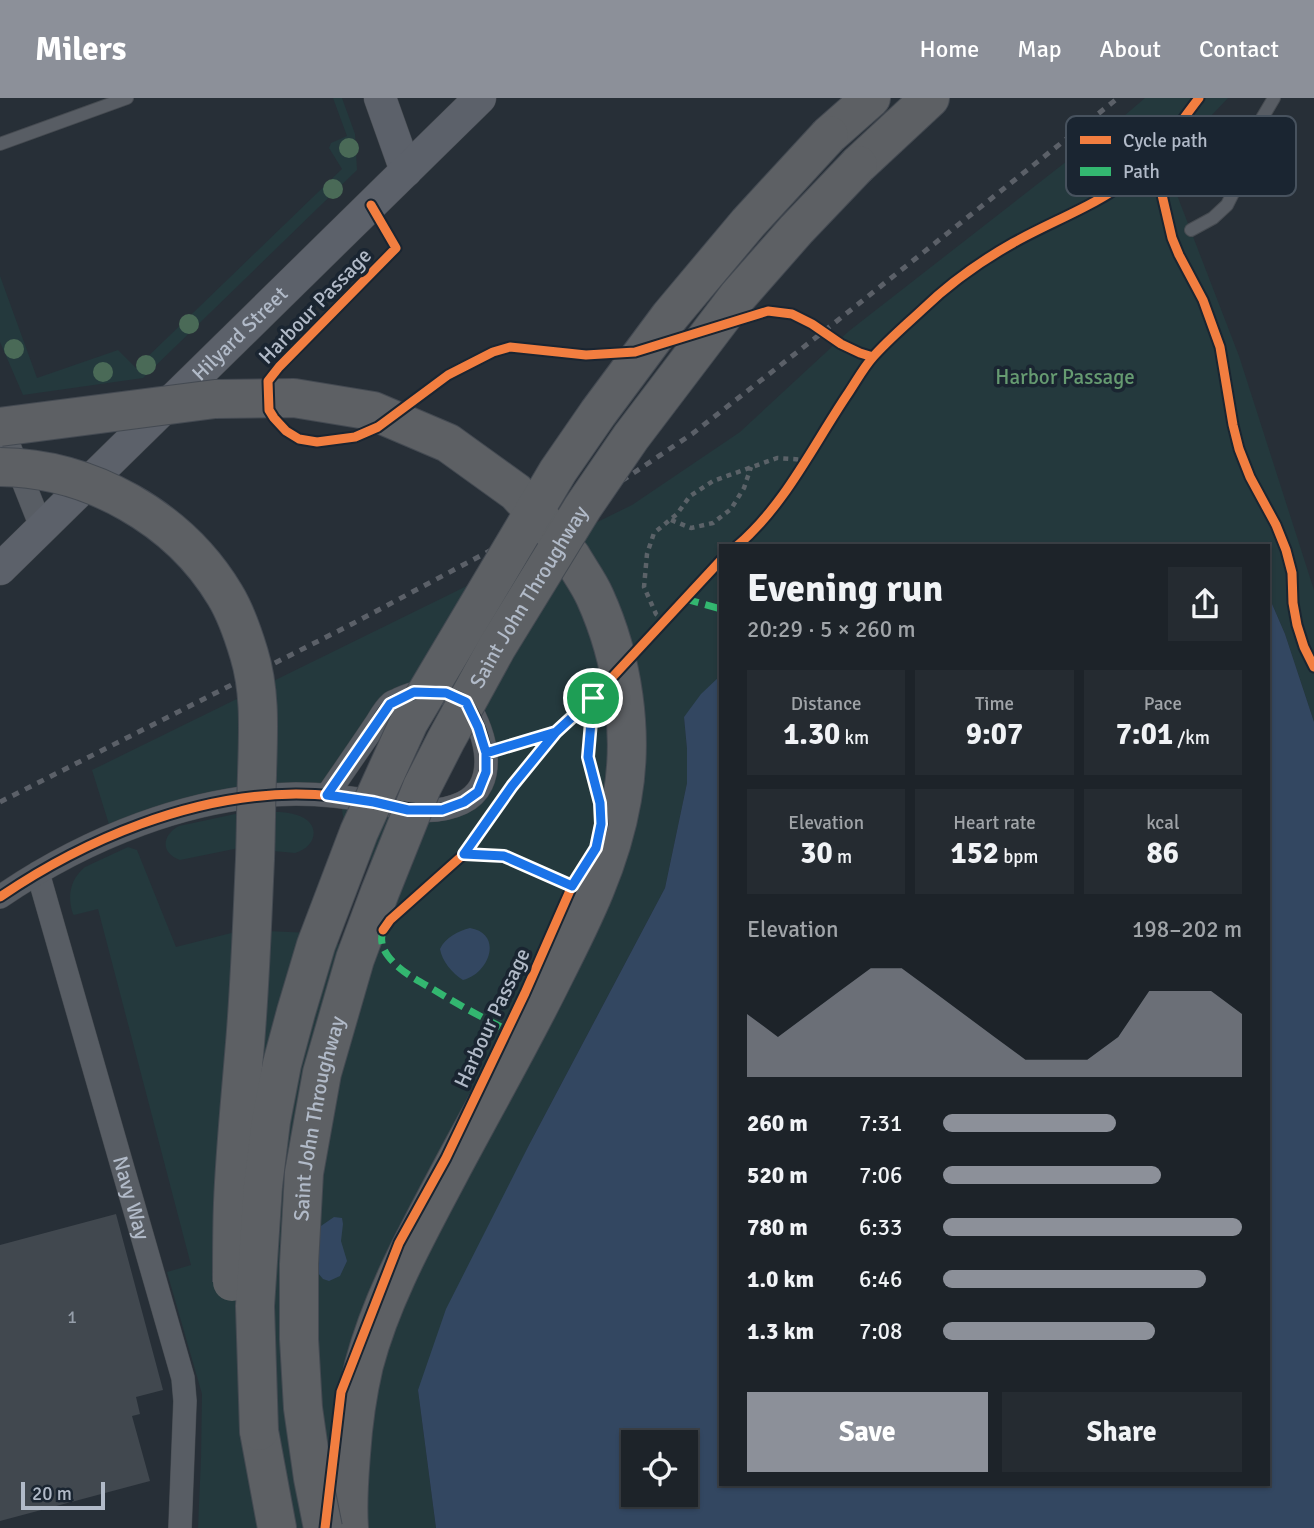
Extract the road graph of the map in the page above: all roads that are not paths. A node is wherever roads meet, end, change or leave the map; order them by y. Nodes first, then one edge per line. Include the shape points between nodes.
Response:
1 (127, 98) edge
2 (380, 98) edge
3 (480, 98) edge
4 (871, 98) edge
5 (930, 98) edge
6 (1274, 98) edge
7 (1263, 116) edge
8 (0, 144) edge
9 (406, 171) junction
10 (1232, 196) edge
11 (1191, 230) dead end
12 (0, 425) edge
13 (0, 467) edge
14 (42, 529) junction
15 (0, 569) edge
16 (327, 795) junction
17 (38, 873) junction
18 (0, 897) edge
19 (259, 1431) junction
20 (180, 1528) edge
21 (277, 1528) edge
22 (323, 1528) edge
23 (349, 1528) edge

1 - 8 lane
2 - 9 main road
3 - 9 main road, Hilyard Street
4 - 19 highway, Saint John Throughway, bridge via 829,135 748,223 670,316 598,413 558,471 409,722 359,832 316,946 282,1064 263,1186 255,1306
5 - 22 highway, Saint John Throughway, bridge via 858,164 796,230 738,296 631,437 497,647 422,787 355,959 322,1073 304,1173 300,1353 303,1408
6 - 7 lane
9 - 14 main road, Hilyard Street
10 - 11 lane via 1213,218
12 - 14 street
12 - 23 highway, bridge via 215,398 294,398 373,411 448,443 516,492 571,556 595,595 606,625 625,710 623,797 613,841 574,937 380,1315 354,1418
13 - 19 highway, bridge via 47,472 86,483 126,500 160,523 190,547 210,572 240,626 250,656 259,724 233,1203 232,1309
14 - 15 main road, Hilyard Street
16 - 16 street via 390,704 414,692 446,693 466,702 486,753 486,772 478,792 464,802 442,810 408,810
16 - 17 street via 234,799 200,806 112,835
17 - 18 street
17 - 20 street, Navy Way via 183,1378
19 - 21 highway, Saint John Throughway

